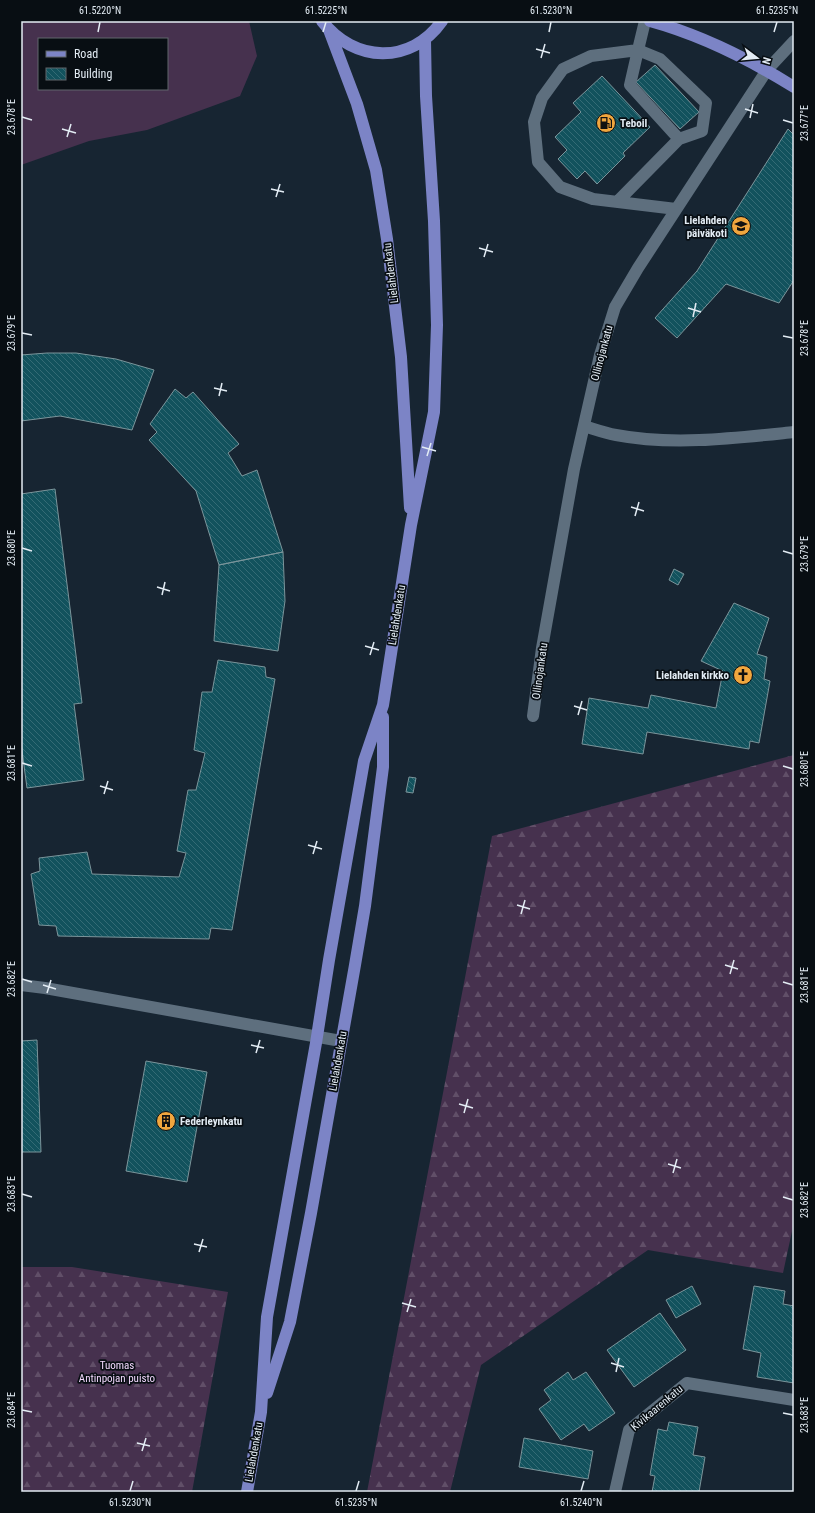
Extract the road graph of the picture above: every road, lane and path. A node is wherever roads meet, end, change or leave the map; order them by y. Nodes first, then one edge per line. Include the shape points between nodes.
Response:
1 (442, 21) edge
2 (645, 21) edge
3 (650, 21) edge
4 (325, 25) edge
5 (425, 40) junction
6 (794, 41) edge
7 (638, 50) junction
8 (767, 70) junction
9 (794, 87) edge
10 (702, 131) junction
11 (679, 139) junction
12 (720, 142) junction
13 (617, 202) junction
14 (676, 209) junction
15 (584, 426) junction
16 (794, 432) edge
17 (411, 525) junction
18 (383, 705) junction
19 (533, 716) dead end
20 (21, 985) edge
21 (317, 1036) junction
22 (341, 1041) junction
23 (794, 1400) edge
24 (261, 1412) junction
25 (247, 1492) edge
26 (615, 1492) edge

1 - 5 main road
2 - 7 street
3 - 8 main road via 719,46
4 - 5 main road via 340,40 353,48 367,52 398,52
4 - 17 main road, Lielahdenkatu via 357,104 379,185 401,357
5 - 17 main road, Lielahdenkatu via 437,325 434,412
6 - 8 street, Ollinojankatu
7 - 10 street via 660,59 706,103
7 - 11 street via 630,86
7 - 13 street via 591,56 563,68 542,98 534,122 538,162 560,186 593,199
8 - 9 main road
8 - 12 street, Ollinojankatu
10 - 11 street
10 - 12 street
11 - 13 street
12 - 14 street, Ollinojankatu
13 - 14 street
14 - 15 street, Ollinojankatu via 615,307 605,336
15 - 16 street via 615,435 647,439 714,440
15 - 19 street, Ollinojankatu via 558,553
17 - 18 main road, Lielahdenkatu
18 - 21 main road, Lielahdenkatu via 364,761
18 - 22 main road, Lielahdenkatu via 383,767 365,906
20 - 21 street
21 - 22 street
21 - 24 main road, Lielahdenkatu via 267,1317
22 - 24 main road, Lielahdenkatu via 290,1322
23 - 26 street, Kivikaarenkatu via 687,1383 629,1430
24 - 25 main road, Lielahdenkatu

